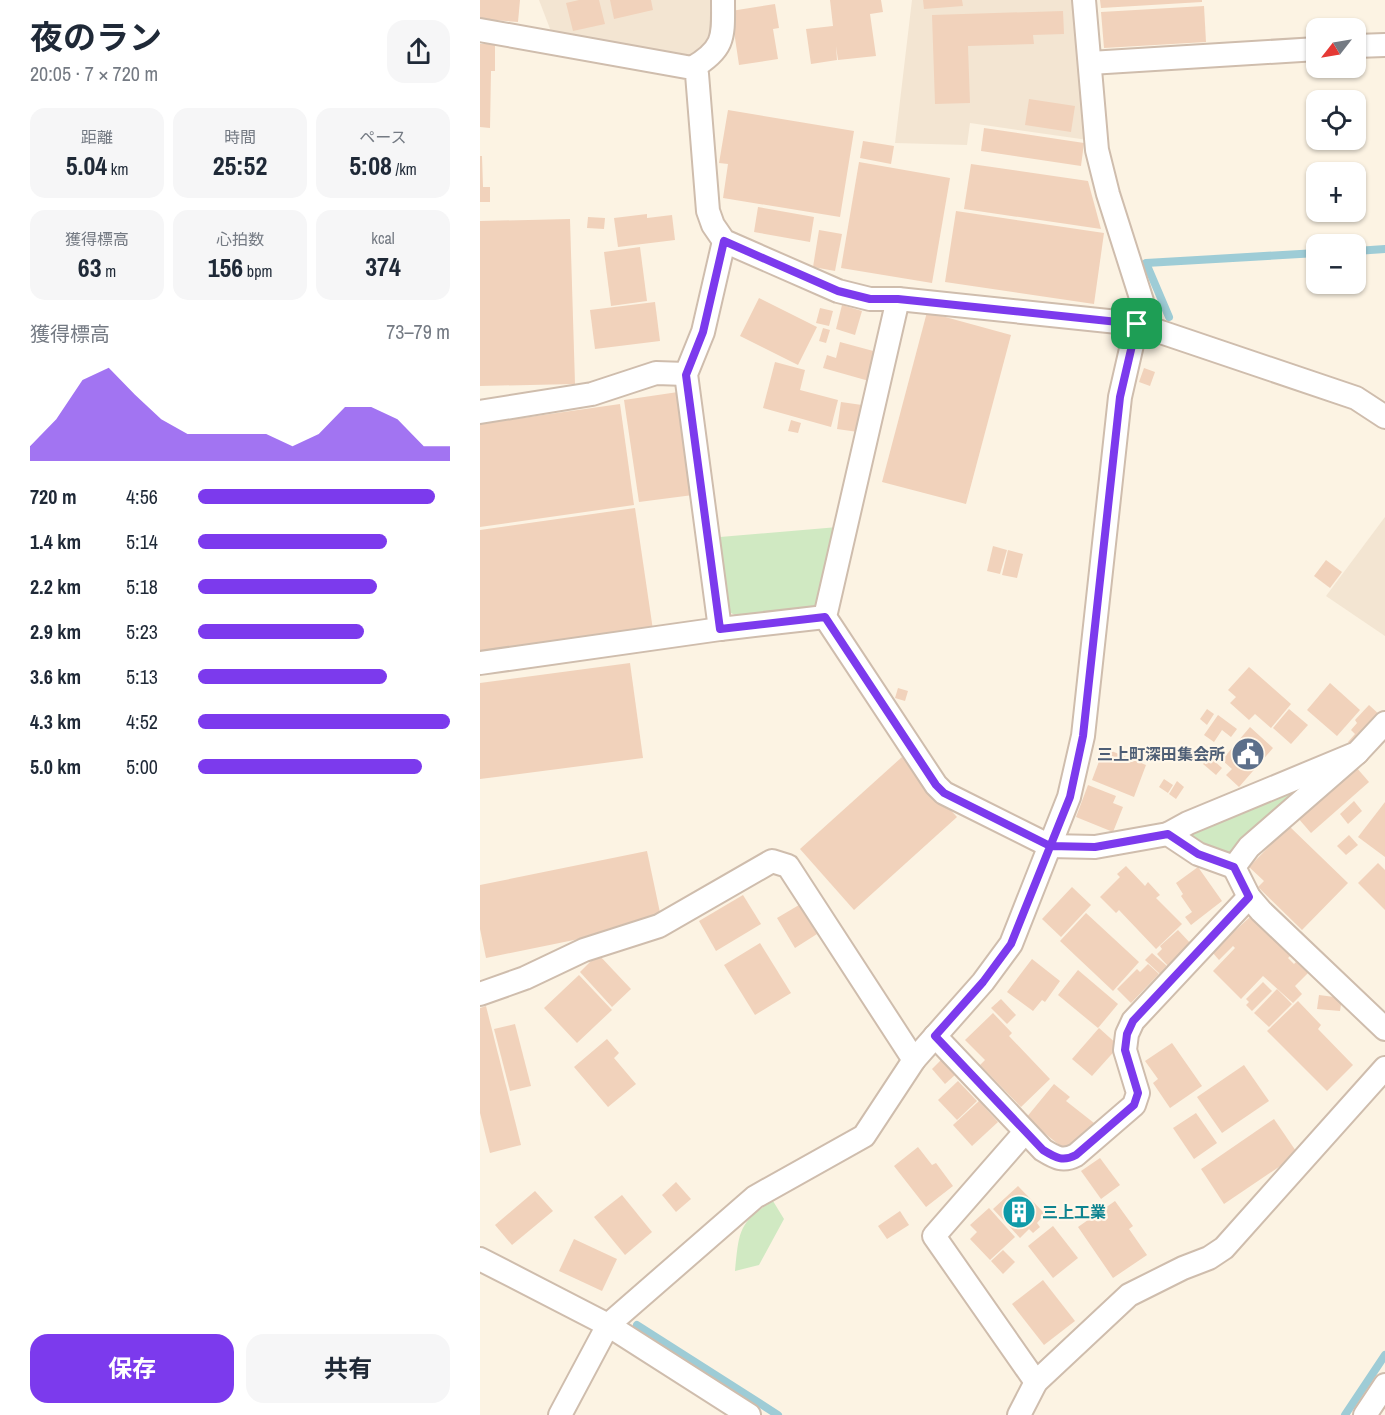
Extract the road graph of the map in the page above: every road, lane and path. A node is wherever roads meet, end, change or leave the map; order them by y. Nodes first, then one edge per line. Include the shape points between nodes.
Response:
1 (723, 0) edge
2 (1084, 0) edge
3 (480, 30) edge
4 (1385, 45) edge
5 (1366, 46) edge
6 (1306, 50) edge
7 (1090, 63) junction
8 (692, 68) junction
9 (724, 241) junction
10 (898, 299) junction
11 (1137, 324) junction
12 (686, 375) junction
13 (480, 412) edge
14 (1385, 417) edge
15 (825, 617) junction
16 (720, 629) junction
17 (480, 663) edge
18 (1385, 723) edge
19 (1357, 753) junction
20 (1168, 834) junction
21 (1050, 846) junction
22 (1234, 867) junction
23 (1249, 897) junction
24 (480, 994) edge
25 (1385, 1029) edge
26 (935, 1036) junction
27 (914, 1060) junction
28 (1385, 1068) edge
29 (1025, 1132) junction
30 (480, 1259) edge
31 (608, 1325) junction
32 (1036, 1382) junction
33 (1385, 1385) edge
34 (560, 1415) edge
35 (749, 1415) edge
36 (1019, 1415) edge
37 (1365, 1415) edge

1 - 8 street via 720,45
2 - 7 street
3 - 8 street
4 - 5 street
6 - 7 street
7 - 11 street via 1097,150 1142,301
8 - 9 street via 697,74 708,211
9 - 10 street via 838,291 870,299
9 - 12 street via 703,332
10 - 11 street
10 - 15 street
11 - 14 street via 1356,398
11 - 21 street via 1120,397 1083,736 1070,797
12 - 13 street via 656,373 592,394
12 - 16 street
15 - 16 street
15 - 21 street via 936,785 944,793
16 - 17 street
18 - 19 street
19 - 20 street
19 - 22 street via 1249,847
20 - 21 street via 1095,847
20 - 22 street via 1198,854
21 - 26 street via 1011,944
22 - 23 street
23 - 25 street
23 - 29 street via 1133,1021 1125,1050 1138,1093 1134,1105 1066,1160 1043,1150
24 - 27 street via 584,950 659,926 772,861 788,866
26 - 27 street
26 - 29 street
27 - 31 street via 864,1136 755,1197
28 - 32 street via 1224,1248 1129,1295
29 - 32 street via 934,1236
30 - 31 street
31 - 34 street
31 - 35 street
32 - 36 street
33 - 37 street

